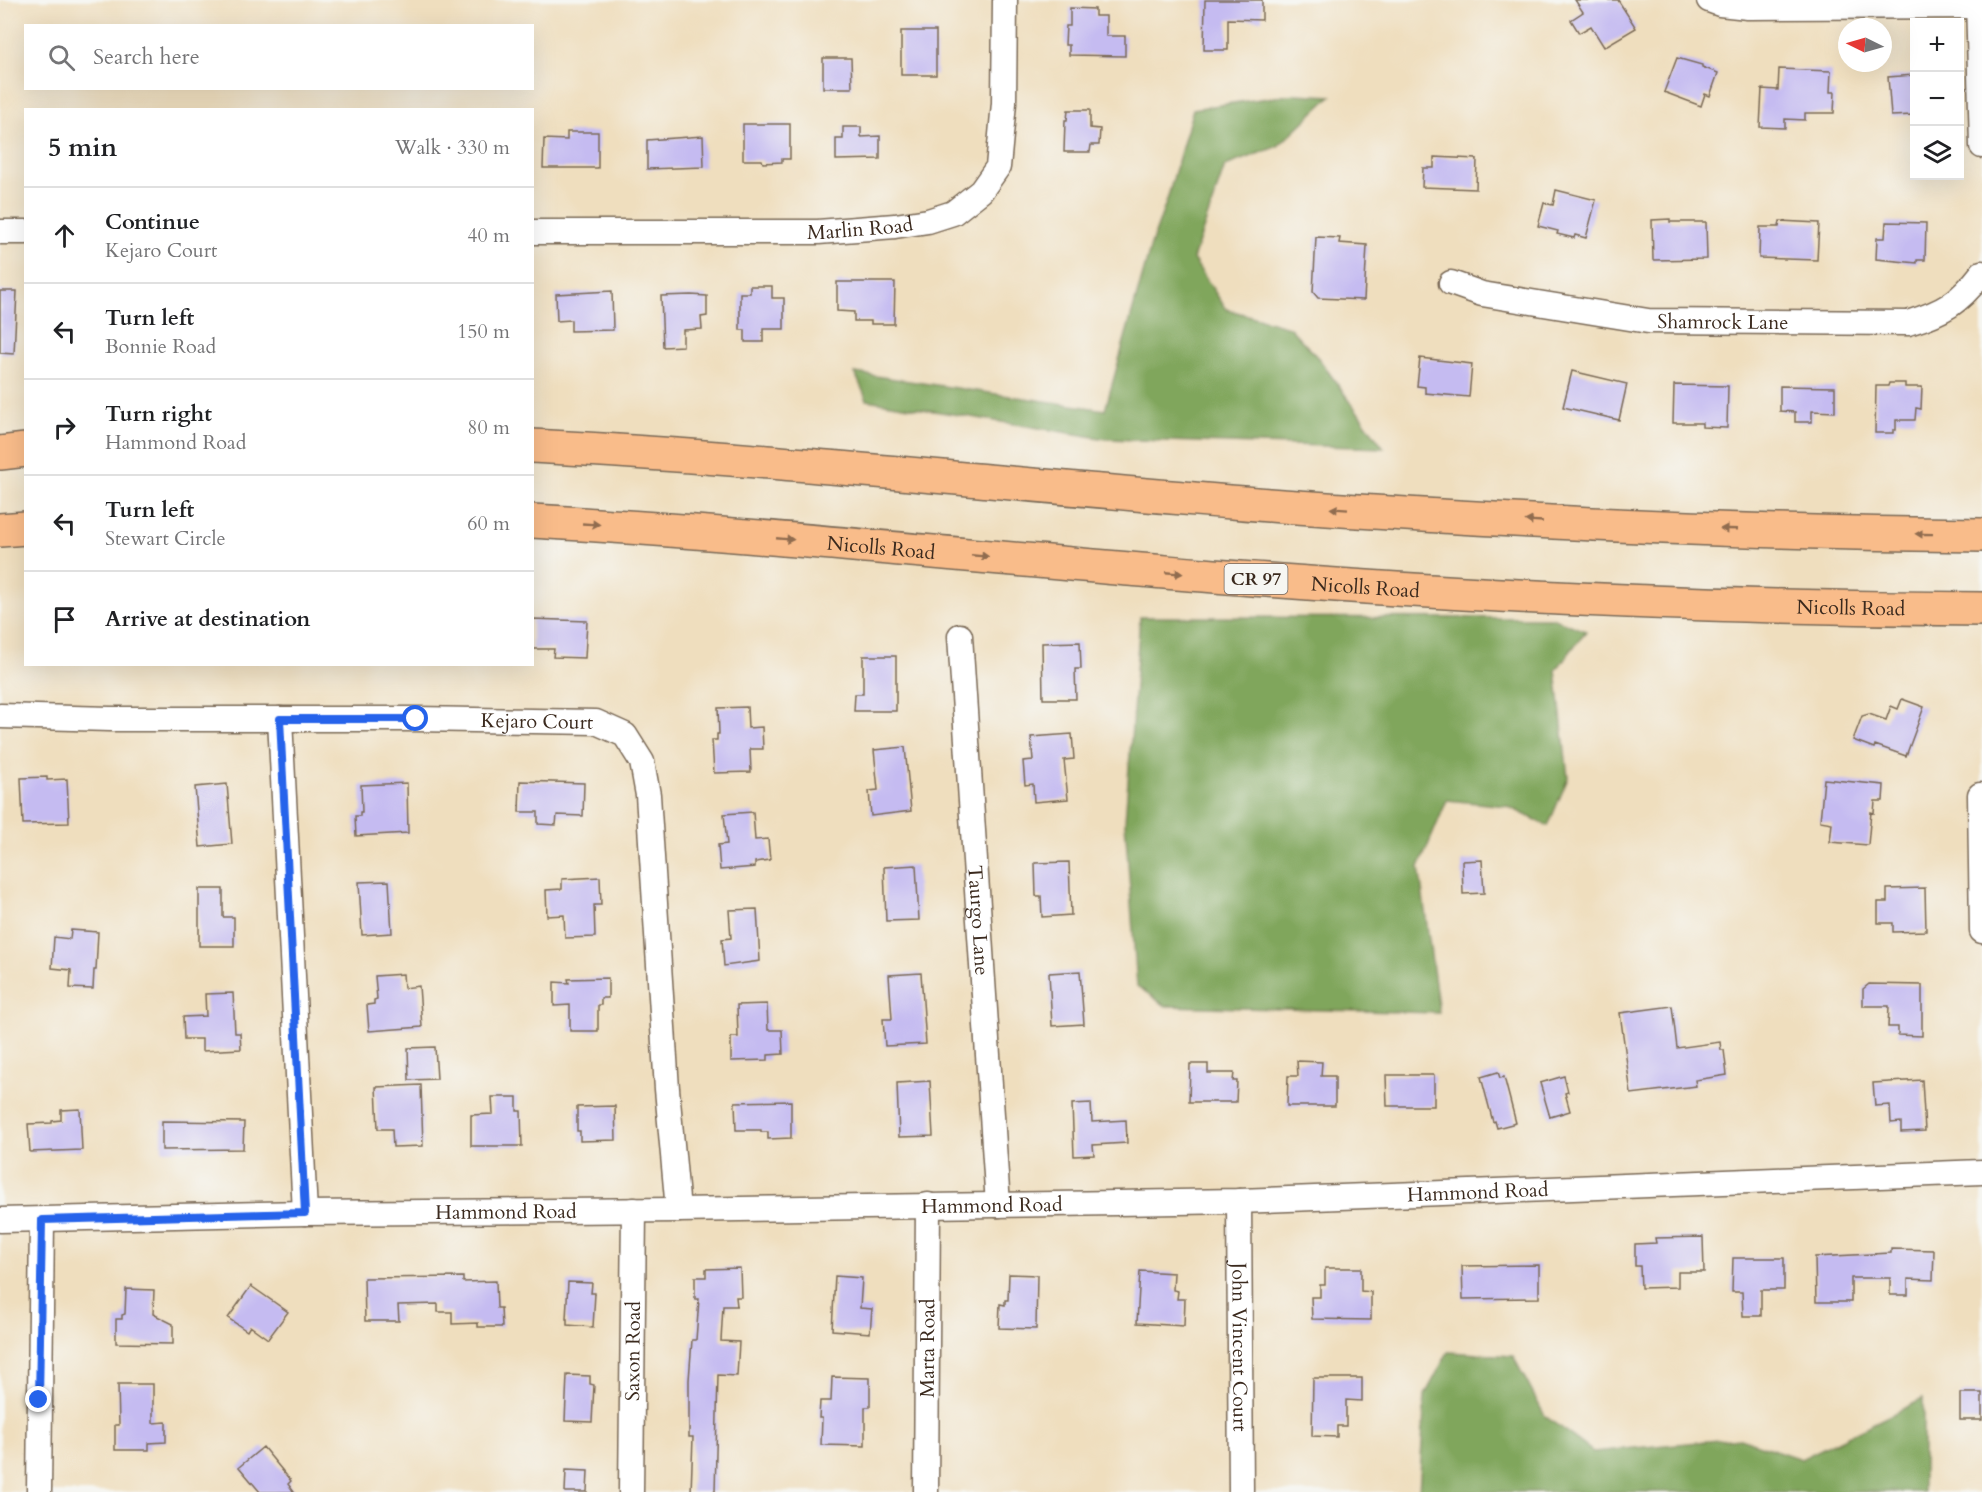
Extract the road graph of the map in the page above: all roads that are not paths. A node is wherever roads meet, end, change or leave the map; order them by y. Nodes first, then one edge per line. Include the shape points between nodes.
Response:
1 (1005, 0) edge
2 (1708, 0) edge
3 (1978, 3) edge
4 (1982, 146) edge
5 (0, 232) edge
6 (24, 232) edge
7 (534, 232) edge
8 (1982, 273) edge
9 (1451, 283) dead end
10 (534, 446) edge
11 (24, 450) edge
12 (0, 453) edge
13 (534, 520) edge
14 (24, 528) edge
15 (0, 530) edge
16 (1982, 535) edge
17 (1982, 609) edge
18 (960, 636) dead end
19 (0, 716) edge
20 (280, 719) junction
21 (1980, 795) dead end
22 (1982, 931) edge
23 (1982, 1172) edge
24 (1239, 1201) junction
25 (928, 1205) junction
26 (998, 1205) junction
27 (634, 1210) junction
28 (678, 1210) junction
29 (305, 1213) junction
30 (0, 1220) edge
31 (42, 1220) junction
32 (39, 1492) edge
33 (631, 1492) edge
34 (926, 1492) edge
35 (1241, 1492) edge

1 - 7 street, Marlin Road via 1004,103 998,167 981,191 953,213 895,226 818,232
2 - 3 street via 1748,7
3 - 4 street
5 - 6 street
8 - 9 street, Shamrock Lane via 1967,293 1950,306 1908,323 1648,321 1482,294
16 -> 10 highway via 1752,530 1439,516
11 - 12 highway
13 -> 17 highway, Nicolls Road / CR 97 via 1428,591 1726,605
14 - 15 highway
18 - 26 street, Taurgo Lane
19 - 20 street, Kejaro Court
20 - 28 street, Kejaro Court via 596,722 625,735 642,762 648,795
20 - 29 street
21 - 22 street
23 - 24 street, Hammond Road
24 - 26 street, Hammond Road
24 - 35 street, John Vincent Court
25 - 26 street, Hammond Road
25 - 28 street, Hammond Road
25 - 34 street, Marta Road
27 - 28 street, Hammond Road
27 - 29 street, Hammond Road
27 - 33 street, Saxon Road
29 - 31 street, Hammond Road
30 - 31 street, Hammond Road
31 - 32 street

